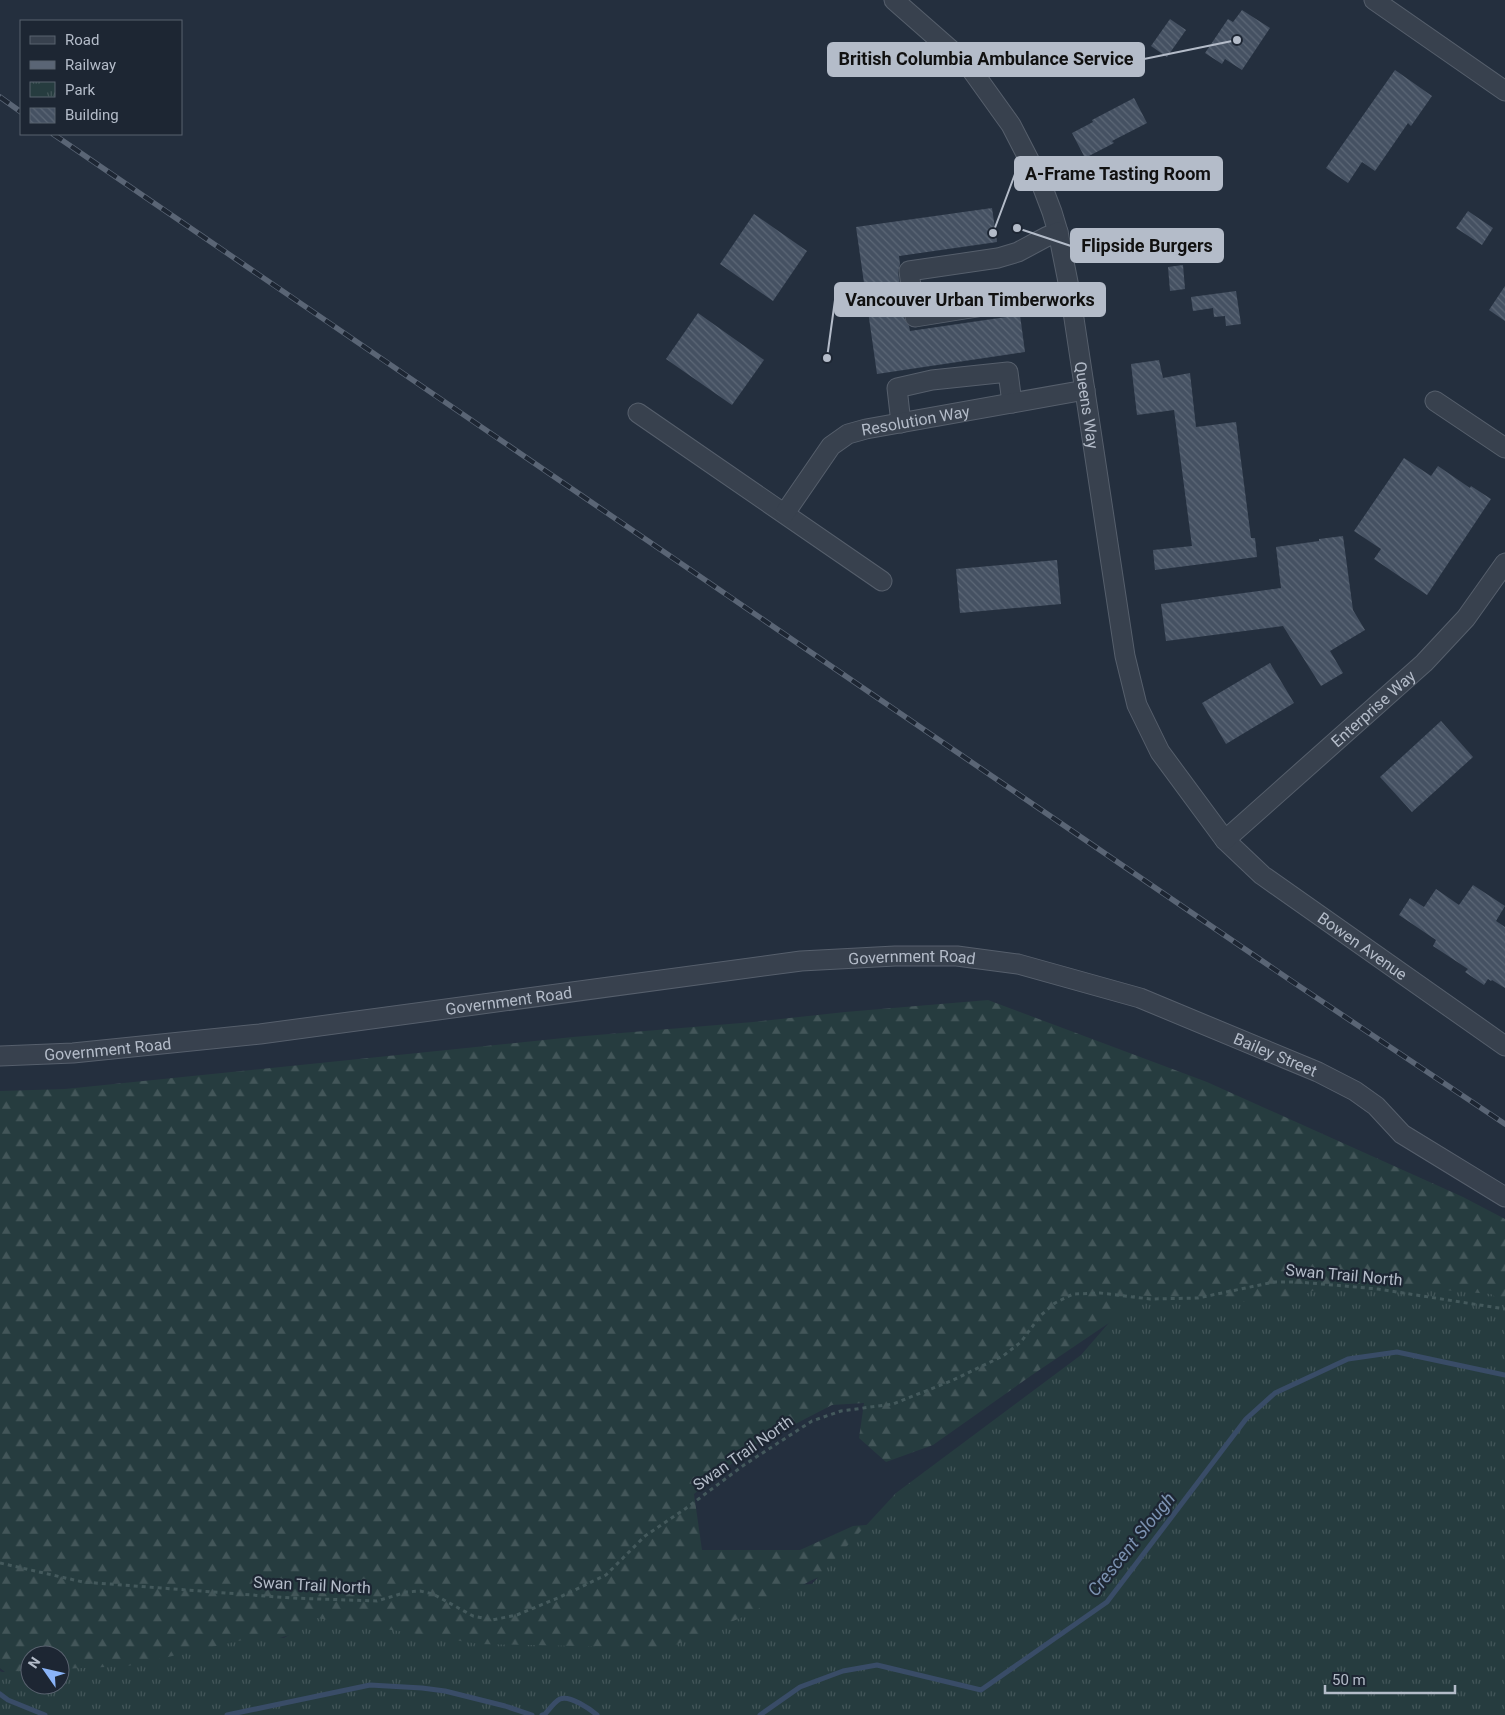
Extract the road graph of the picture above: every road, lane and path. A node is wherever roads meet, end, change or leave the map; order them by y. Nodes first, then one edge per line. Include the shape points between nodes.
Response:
1 (894, 0) edge
2 (1374, 0) edge
3 (1505, 90) edge
4 (1058, 232) junction
5 (1070, 292) junction
6 (1085, 390) junction
7 (1435, 401) dead end
8 (1012, 403) junction
9 (638, 413) dead end
10 (900, 422) junction
11 (1505, 448) edge
12 (784, 514) junction
13 (1505, 563) edge
14 (882, 581) dead end
15 (1225, 840) junction
16 (1018, 964) joint
17 (1505, 1046) edge
18 (0, 1056) edge
19 (1505, 1198) edge
20 (1505, 1309) edge
21 (0, 1563) edge

1 - 4 street, Queens Way via 968,65 992,97 1029,157
2 - 3 street
4 - 5 street, Queens Way
4 - 5 street via 998,258 909,271 915,317
5 - 6 street, Queens Way
6 - 8 street, Resolution Way
6 - 15 street, Queens Way via 1125,656 1137,705 1160,752
7 - 11 street
8 - 10 street, Resolution Way
8 - 10 street via 1008,372 932,380 897,388
9 - 12 street
10 - 12 street, Resolution Way via 848,434 831,446
12 - 14 street
13 - 15 street, Enterprise Way via 1466,618 1424,663
15 - 17 street, Bowen Avenue via 1262,875
16 - 18 street, Government Road via 956,956 801,961 260,1034 73,1053
16 - 19 street, Bailey Street via 1140,998 1318,1072 1376,1106 1402,1134
20 - 21 path, Swan Trail North via 1378,1289 1299,1282 1274,1282 1198,1298 1150,1299 1100,1292 1073,1294 1040,1316 1020,1342 1003,1356 893,1404 841,1411 812,1421 645,1536 606,1575 517,1615 492,1620 473,1616 433,1594 420,1591 377,1601 291,1598 83,1582

